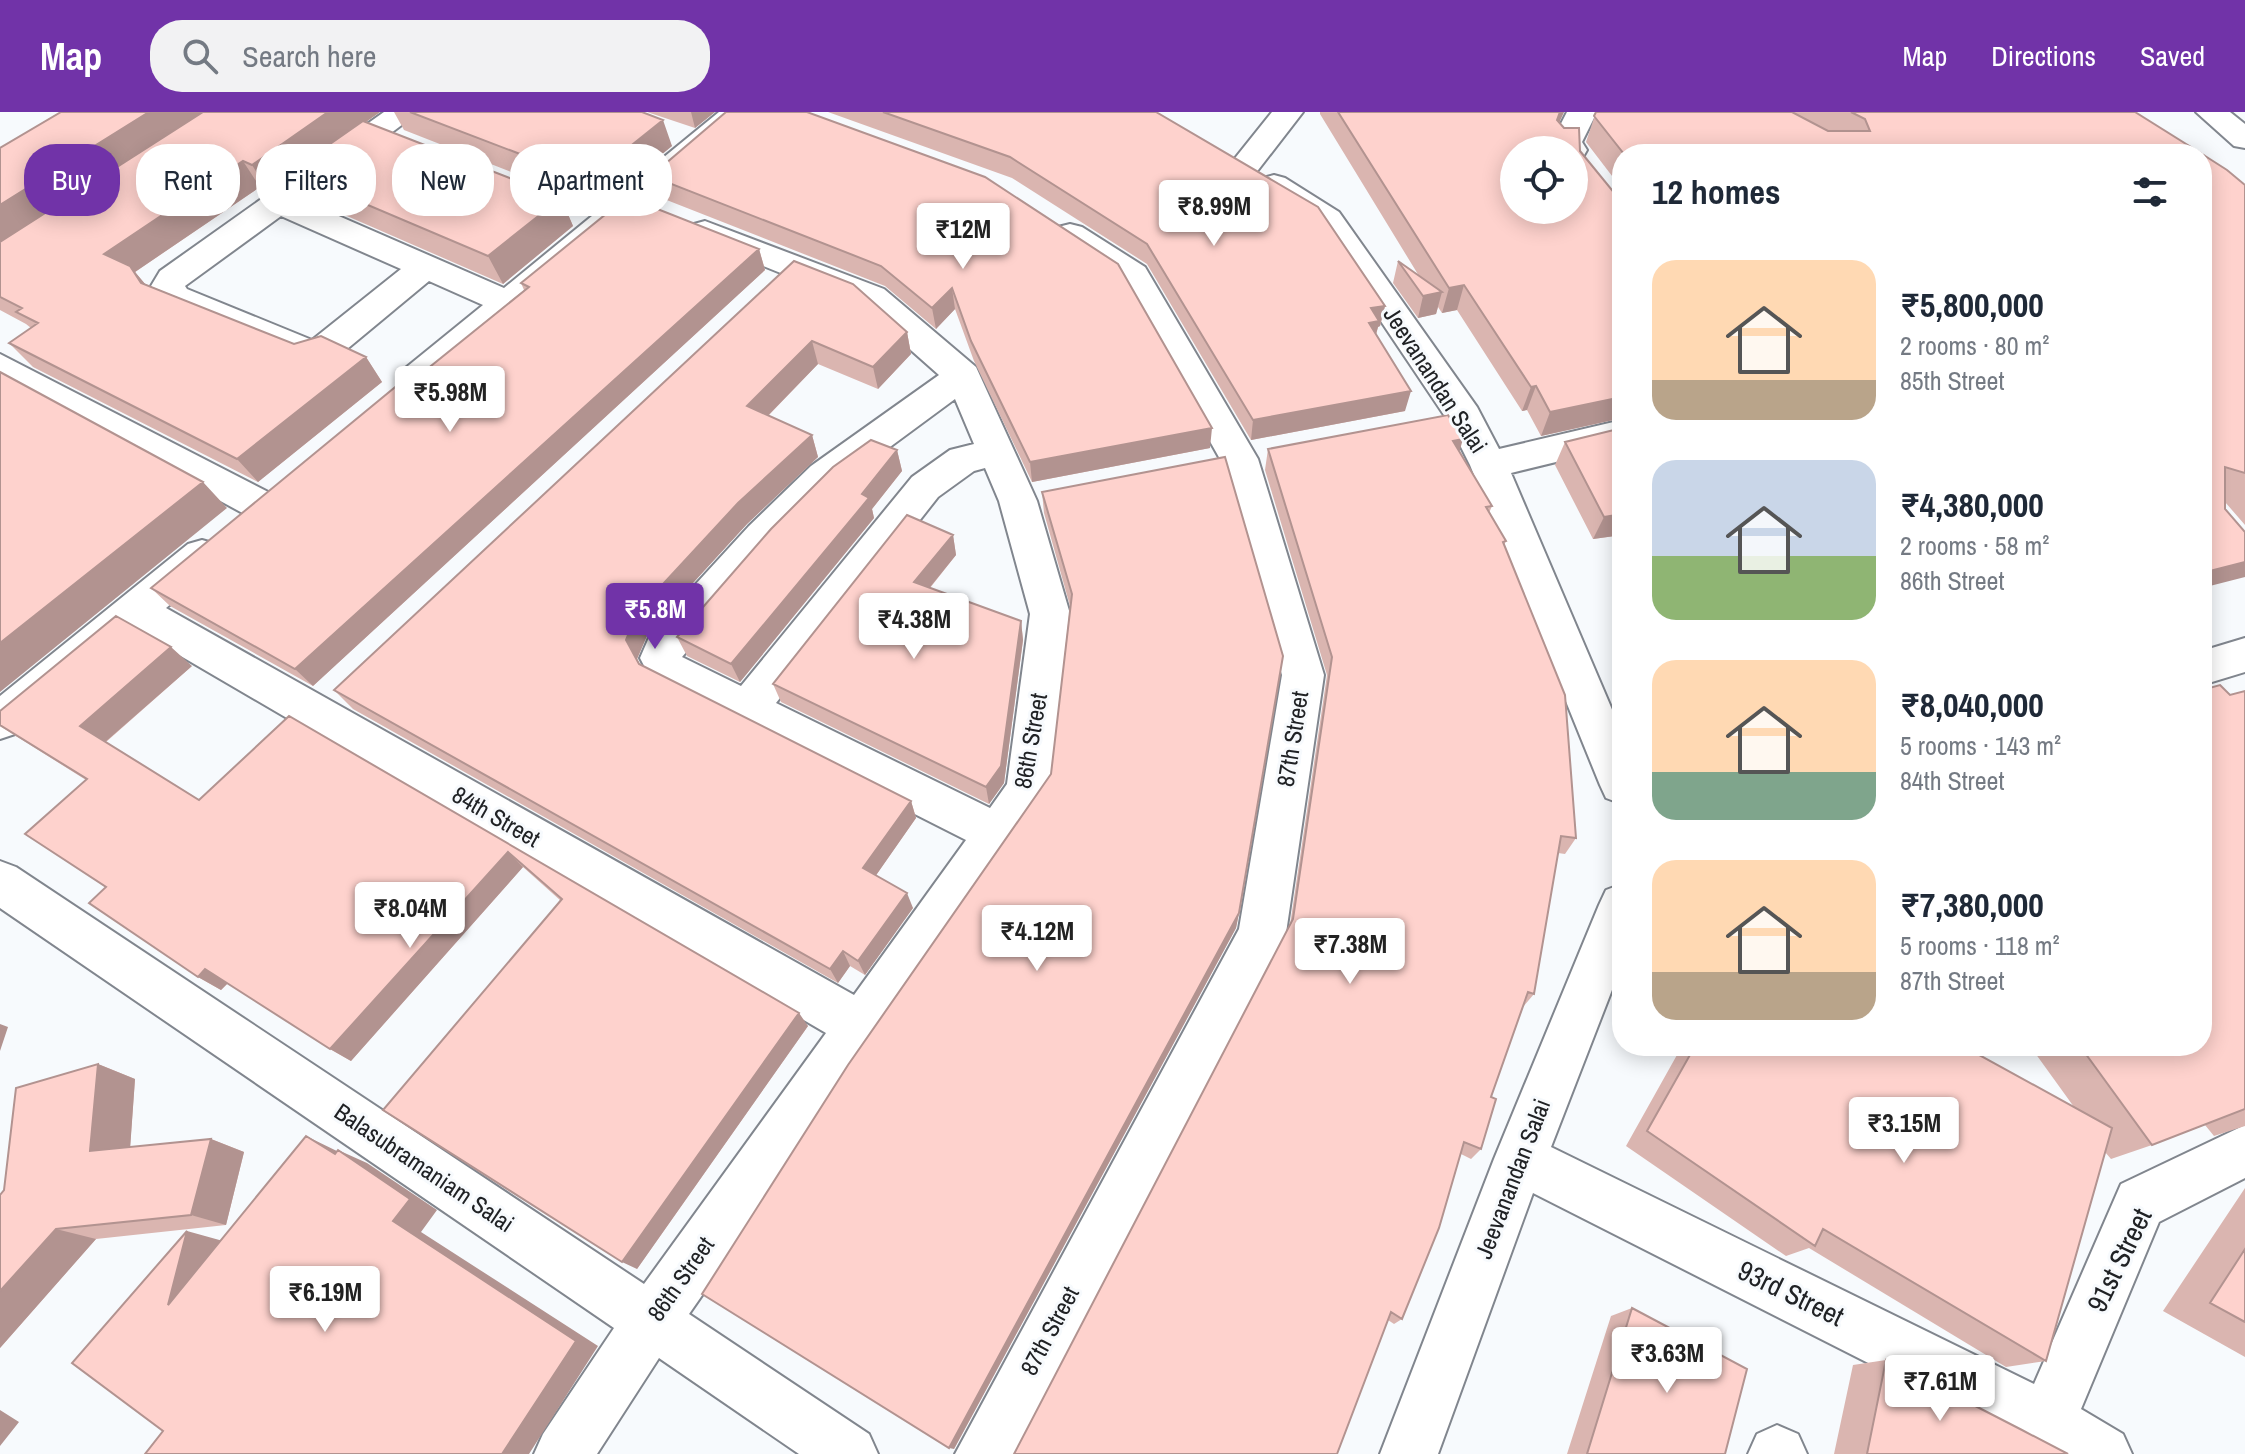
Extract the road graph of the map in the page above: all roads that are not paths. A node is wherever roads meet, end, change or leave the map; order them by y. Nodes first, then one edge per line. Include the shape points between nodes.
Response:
1 (404, 112) edge
2 (737, 112) edge
3 (1288, 112) edge
4 (1582, 112) edge
5 (2211, 112) edge
6 (1570, 136) edge
7 (2245, 139) edge
8 (376, 146) edge
9 (672, 151) edge
10 (1040, 214) edge
11 (259, 216) edge
12 (310, 216) edge
13 (600, 216) edge
14 (615, 216) edge
15 (425, 267) junction
16 (508, 303) junction
17 (0, 366) edge
18 (963, 376) junction
19 (385, 405) edge
20 (1612, 435) edge
21 (997, 452) junction
22 (1489, 465) junction
23 (134, 609) junction
24 (2245, 655) edge
25 (2212, 665) edge
26 (746, 710) junction
27 (0, 721) edge
28 (1612, 761) edge
29 (997, 833) junction
30 (0, 882) edge
31 (1612, 930) edge
32 (859, 1025) junction
33 (2245, 1151) edge
34 (1520, 1159) junction
35 (651, 1321) junction
36 (2047, 1421) junction
37 (563, 1454) edge
38 (849, 1454) edge
39 (984, 1454) edge
40 (1409, 1454) edge
41 (2103, 1454) edge

1 - 8 street via 390,138
2 - 9 street
3 - 22 street, Jeevanandan Salai via 1231,159 1328,219 1449,419
4 - 6 street
5 - 7 street
10 - 39 street, 87th Street via 1133,275 1239,459 1303,675 1262,933
11 - 15 street via 172,279 170,293 313,354
12 - 15 street
13 - 16 street
14 - 18 street, 86th Street via 782,278 872,297
15 - 16 street
16 - 19 street
17 - 23 street via 254,513
18 - 21 street, 86th Street
18 - 26 street via 826,474 666,645 661,658 667,669
20 - 22 street
21 - 26 street via 963,460 925,487
21 - 29 street, 86th Street via 1033,498 1050,614 1028,790
22 - 28 street, Jeevanandan Salai
23 - 27 street
23 - 32 street, 84th Street via 328,703
24 - 25 street
26 - 29 street
29 - 32 street, 86th Street
30 - 35 street, Balasubramaniam Salai
31 - 34 street, Jeevanandan Salai
32 - 35 street, 86th Street
33 - 36 street, 91st Street via 2140,1203
34 - 36 street, 93rd Street
34 - 40 street, Jeevanandan Salai
35 - 37 street, 86th Street
35 - 38 street, Balasubramaniam Salai
36 - 41 street, 93rd Street

